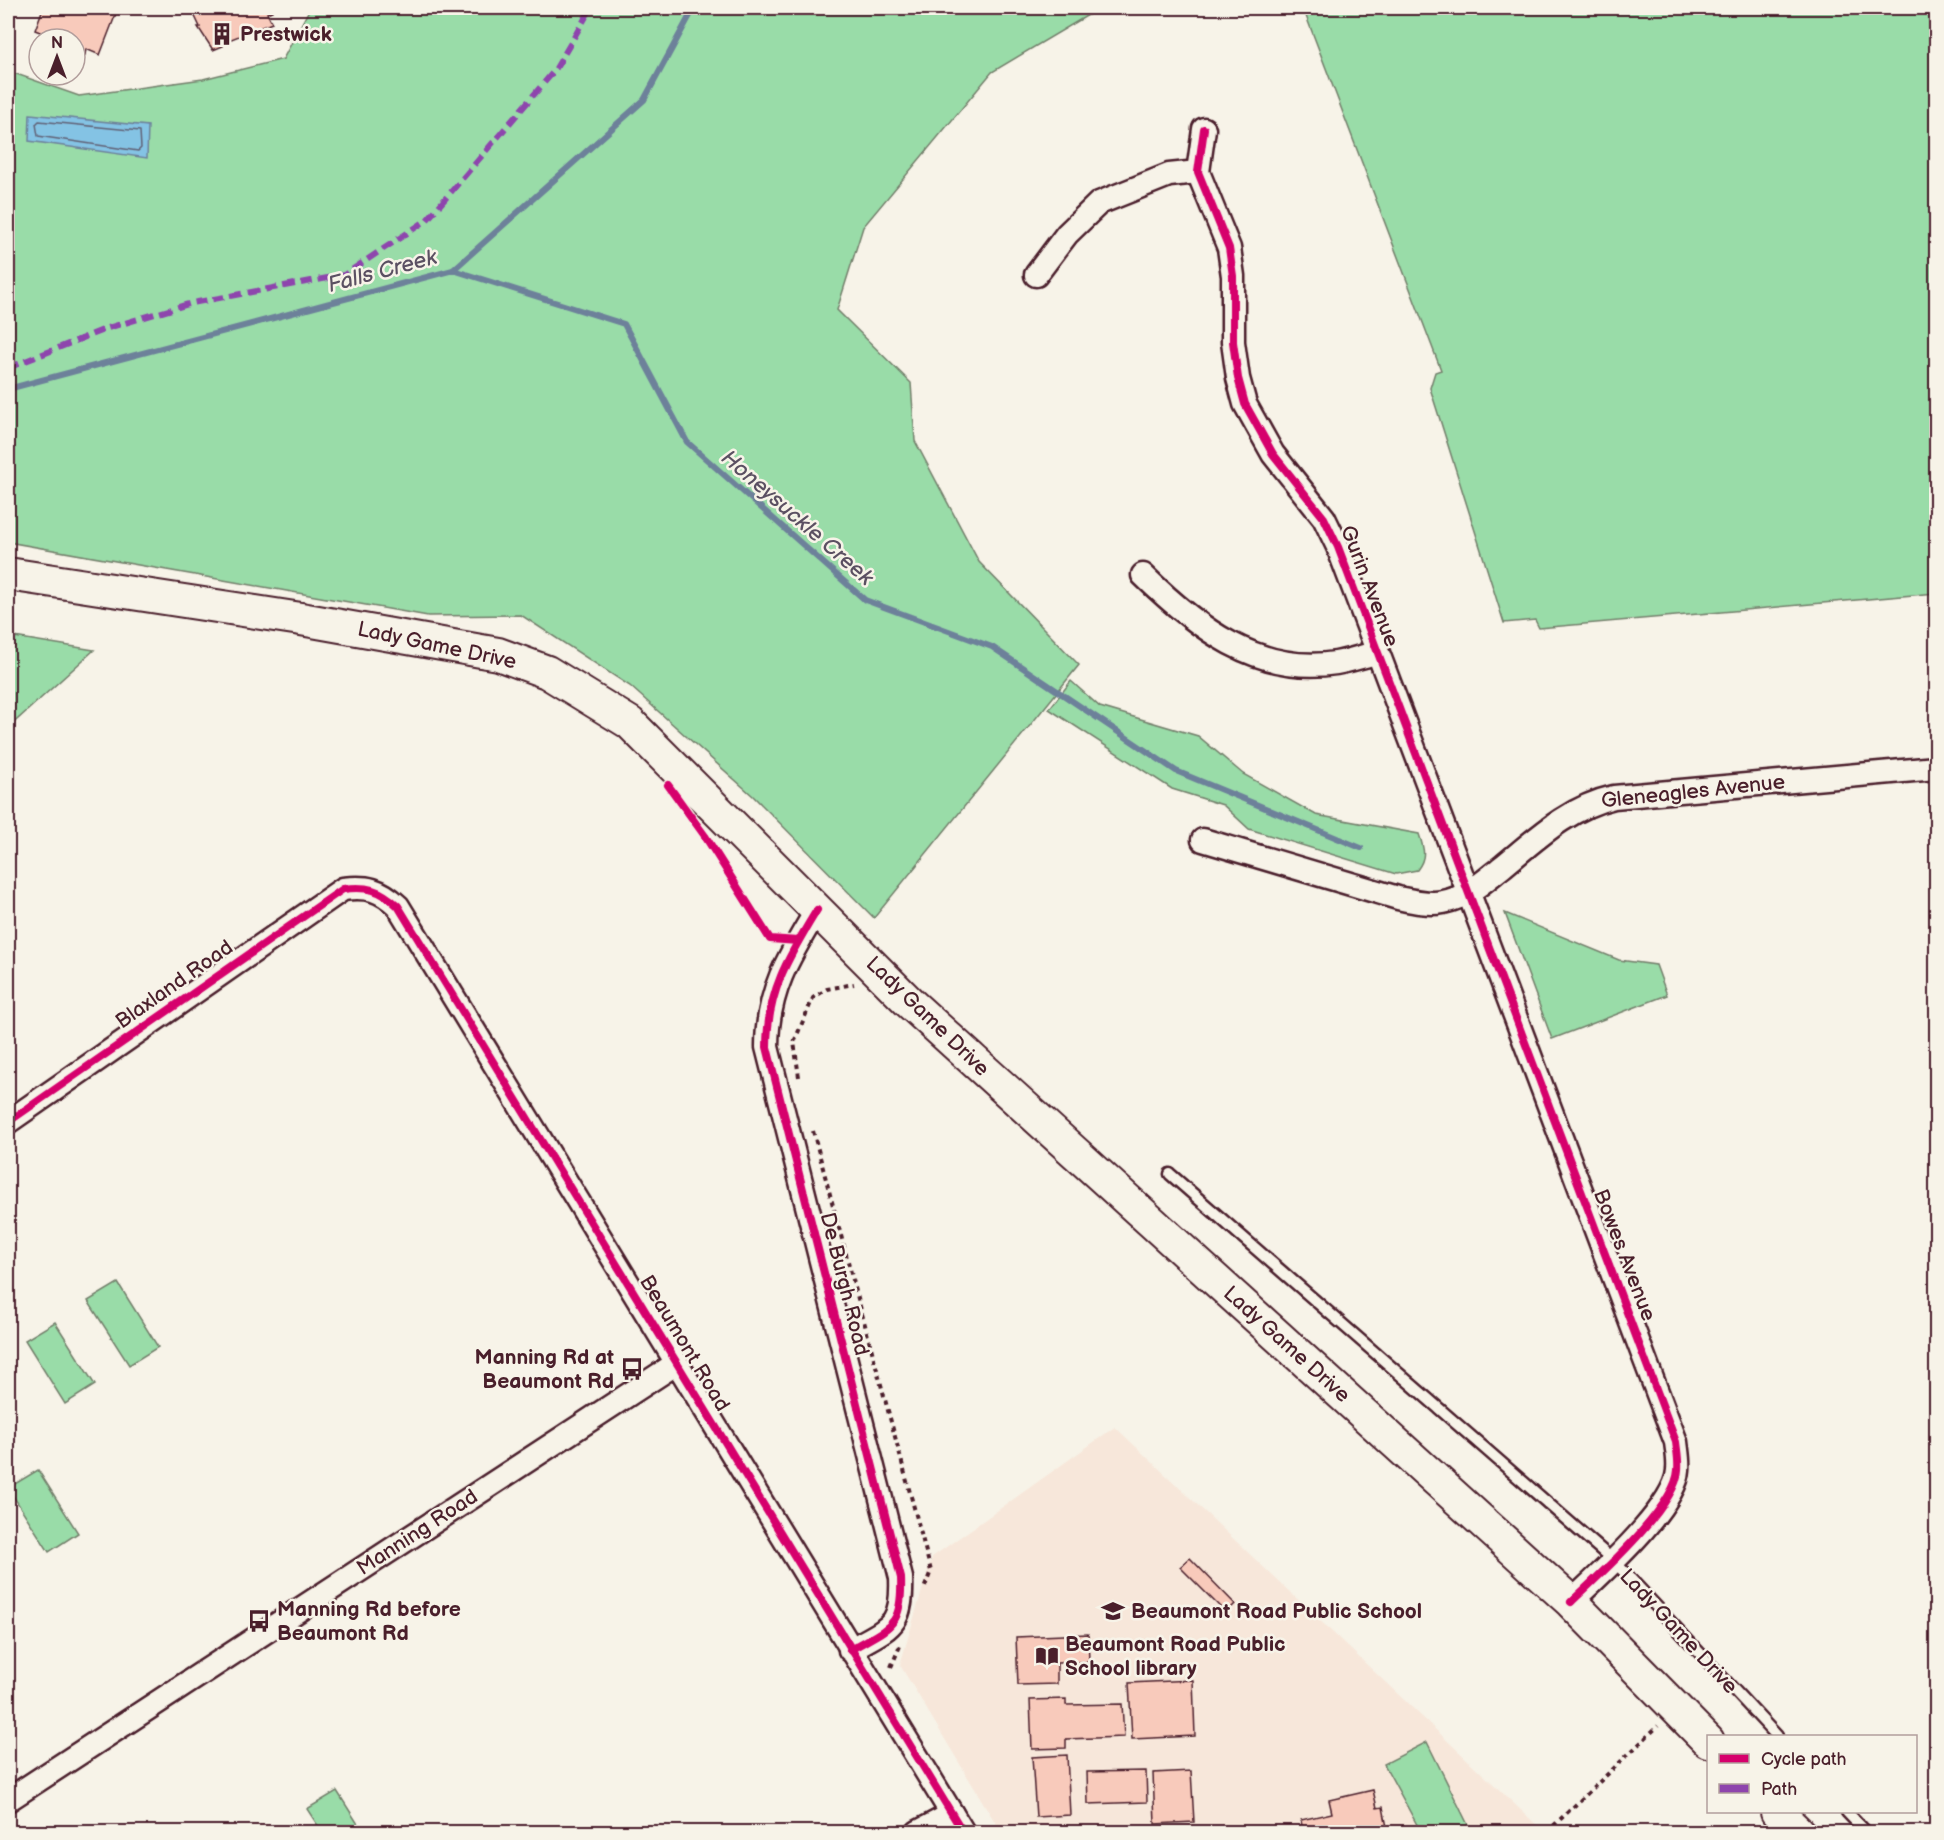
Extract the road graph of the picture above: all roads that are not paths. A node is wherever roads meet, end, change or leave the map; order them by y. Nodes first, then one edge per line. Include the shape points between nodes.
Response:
1 (1204, 129) dead end
2 (1198, 172) junction
3 (1036, 275) dead end
4 (8, 574) edge
5 (1143, 575) dead end
6 (1376, 652) junction
7 (1936, 768) edge
8 (1203, 840) dead end
9 (365, 886) joint
10 (1470, 894) junction
11 (817, 910) junction
12 (8, 1122) edge
13 (1170, 1174) dead end
14 (676, 1364) junction
15 (1614, 1561) junction
16 (1571, 1602) junction
17 (850, 1650) junction
18 (1775, 1735) edge
19 (1707, 1740) edge
20 (8, 1800) edge
21 (1778, 1813) edge
22 (1848, 1813) edge
23 (958, 1823) edge
24 (918, 1833) edge
25 (1798, 1833) edge
26 (1866, 1833) edge

1 - 2 street
2 - 3 street via 1169,175 1099,204 1067,234
2 - 6 street, Gurin Avenue via 1229,248 1233,342 1245,404 1273,454 1324,518
4 - 11 main road, Lady Game Drive via 442,642 498,654 547,672 630,723
5 - 6 street via 1189,618 1226,644 1260,657 1294,665 1336,663
6 - 10 street, Gurin Avenue
7 - 10 street, Gleneagles Avenue via 1593,801 1543,833
8 - 10 street, Gleneagles Avenue via 1419,902 1442,902
9 - 12 street, Blaxland Road via 343,889
9 - 14 street, Beaumont Road via 384,893 398,906
10 - 15 street, Bowes Avenue via 1676,1442 1678,1470 1671,1495
11 - 16 main road, Lady Game Drive via 910,1003
11 - 17 street, De Burgh Road via 787,960 772,996 767,1021 768,1047 901,1578 899,1614 891,1626
13 - 15 lane, Lady Game Drive
14 - 17 street, Beaumont Road
14 - 20 street, Manning Road
15 - 16 street, Bowes Avenue
15 - 18 lane, Lady Game Drive
16 - 19 main road, Lady Game Drive
17 - 23 street, Beaumont Road
21 - 25 main road
22 - 26 lane
23 - 24 street

